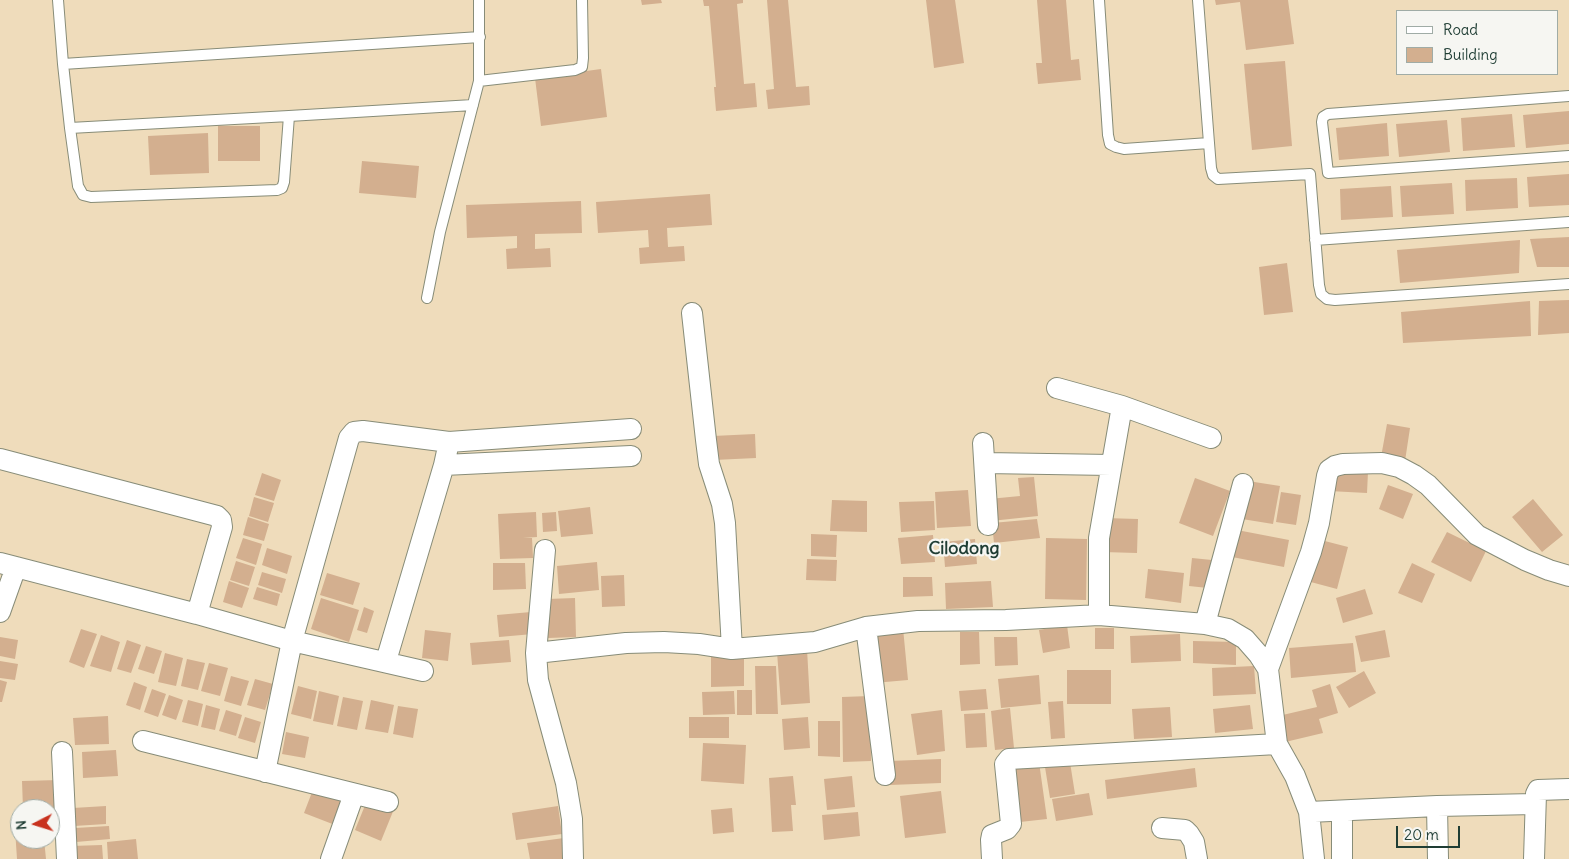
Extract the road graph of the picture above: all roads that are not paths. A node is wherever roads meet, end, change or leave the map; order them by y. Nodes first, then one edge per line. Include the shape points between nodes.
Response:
1 (58, 0) edge
2 (479, 0) edge
3 (582, 0) edge
4 (1099, 0) edge
5 (1198, 0) edge
6 (480, 37) junction
7 (63, 64) junction
8 (479, 81) junction
9 (1569, 96) edge
10 (474, 105) junction
11 (289, 116) junction
12 (70, 128) junction
13 (1209, 143) junction
14 (1569, 156) edge
15 (1328, 173) junction
16 (1310, 174) junction
17 (1569, 222) edge
18 (1314, 240) junction
19 (1569, 284) edge
20 (427, 298) dead end
21 (692, 312) dead end
22 (1057, 388) dead end
23 (1122, 406) junction
24 (631, 429) dead end
25 (1211, 438) dead end
26 (449, 442) junction
27 (983, 443) dead end
28 (631, 456) dead end
29 (0, 459) edge
30 (985, 463) junction
31 (444, 465) junction
32 (1111, 466) junction
33 (1243, 484) dead end
34 (988, 525) dead end
35 (544, 550) dead end
36 (8, 565) edge
37 (1569, 576) edge
38 (0, 612) edge
39 (197, 614) junction
40 (1099, 615) junction
41 (1205, 624) junction
42 (866, 627) junction
43 (292, 641) junction
44 (732, 649) junction
45 (536, 653) junction
46 (386, 661) junction
47 (1268, 668) junction
48 (423, 671) dead end
49 (143, 741) dead end
50 (1277, 744) junction
51 (62, 752) dead end
52 (265, 772) junction
53 (885, 775) dead end
54 (1569, 789) edge
55 (354, 794) junction
56 (388, 802) dead end
57 (1535, 804) junction
58 (1437, 806) junction
59 (1342, 811) junction
60 (1309, 812) junction
61 (1162, 828) dead end
62 (67, 859) edge
63 (331, 859) edge
64 (573, 859) edge
65 (992, 859) edge
66 (1197, 859) edge
67 (1314, 859) edge
68 (1342, 859) edge
69 (1438, 859) edge
70 (1534, 859) edge

1 - 7 lane
2 - 6 lane
3 - 8 lane via 582,67
4 - 13 lane via 1110,144 1124,149
5 - 13 lane
6 - 7 lane
6 - 8 lane
7 - 12 lane
8 - 10 lane
9 - 15 lane via 1328,114 1322,122
10 - 11 lane
10 - 20 lane via 440,232
11 - 12 lane
11 - 12 lane via 284,182 277,190 83,195 78,186
13 - 16 lane via 1211,168 1218,179
14 - 15 lane
15 - 16 lane
16 - 18 lane
17 - 18 lane
18 - 19 lane via 1321,294 1327,299
21 - 44 street via 707,448 725,523
22 - 23 street
23 - 25 street
23 - 32 street
24 - 26 street
26 - 31 street
26 - 43 street via 364,431 354,432 349,438
27 - 30 street
28 - 31 street
29 - 39 street via 217,516 222,526
30 - 32 street
30 - 34 street
31 - 46 street
32 - 40 street via 1099,538
33 - 41 street
35 - 45 street
36 - 38 street
36 - 39 street
37 - 47 street via 1533,563 1477,535 1428,485 1398,467 1382,463 1335,466 1326,476 1312,552
39 - 43 street
40 - 41 street
40 - 42 street via 918,621
41 - 47 street via 1228,629 1245,640
42 - 44 street via 815,642
42 - 53 street
43 - 46 street
43 - 52 street
44 - 45 street via 664,642
45 - 64 street via 542,695 571,810
46 - 48 street
47 - 50 street
49 - 52 street
50 - 60 street via 1295,776
50 - 65 street via 1009,759 1005,764 1009,827 992,835
51 - 62 street
52 - 55 street
54 - 57 street via 1538,790
55 - 56 street
55 - 63 street
57 - 58 street
57 - 70 street
58 - 59 street
58 - 69 street
59 - 60 street
59 - 68 street
60 - 67 street
61 - 66 street via 1185,830 1194,842

